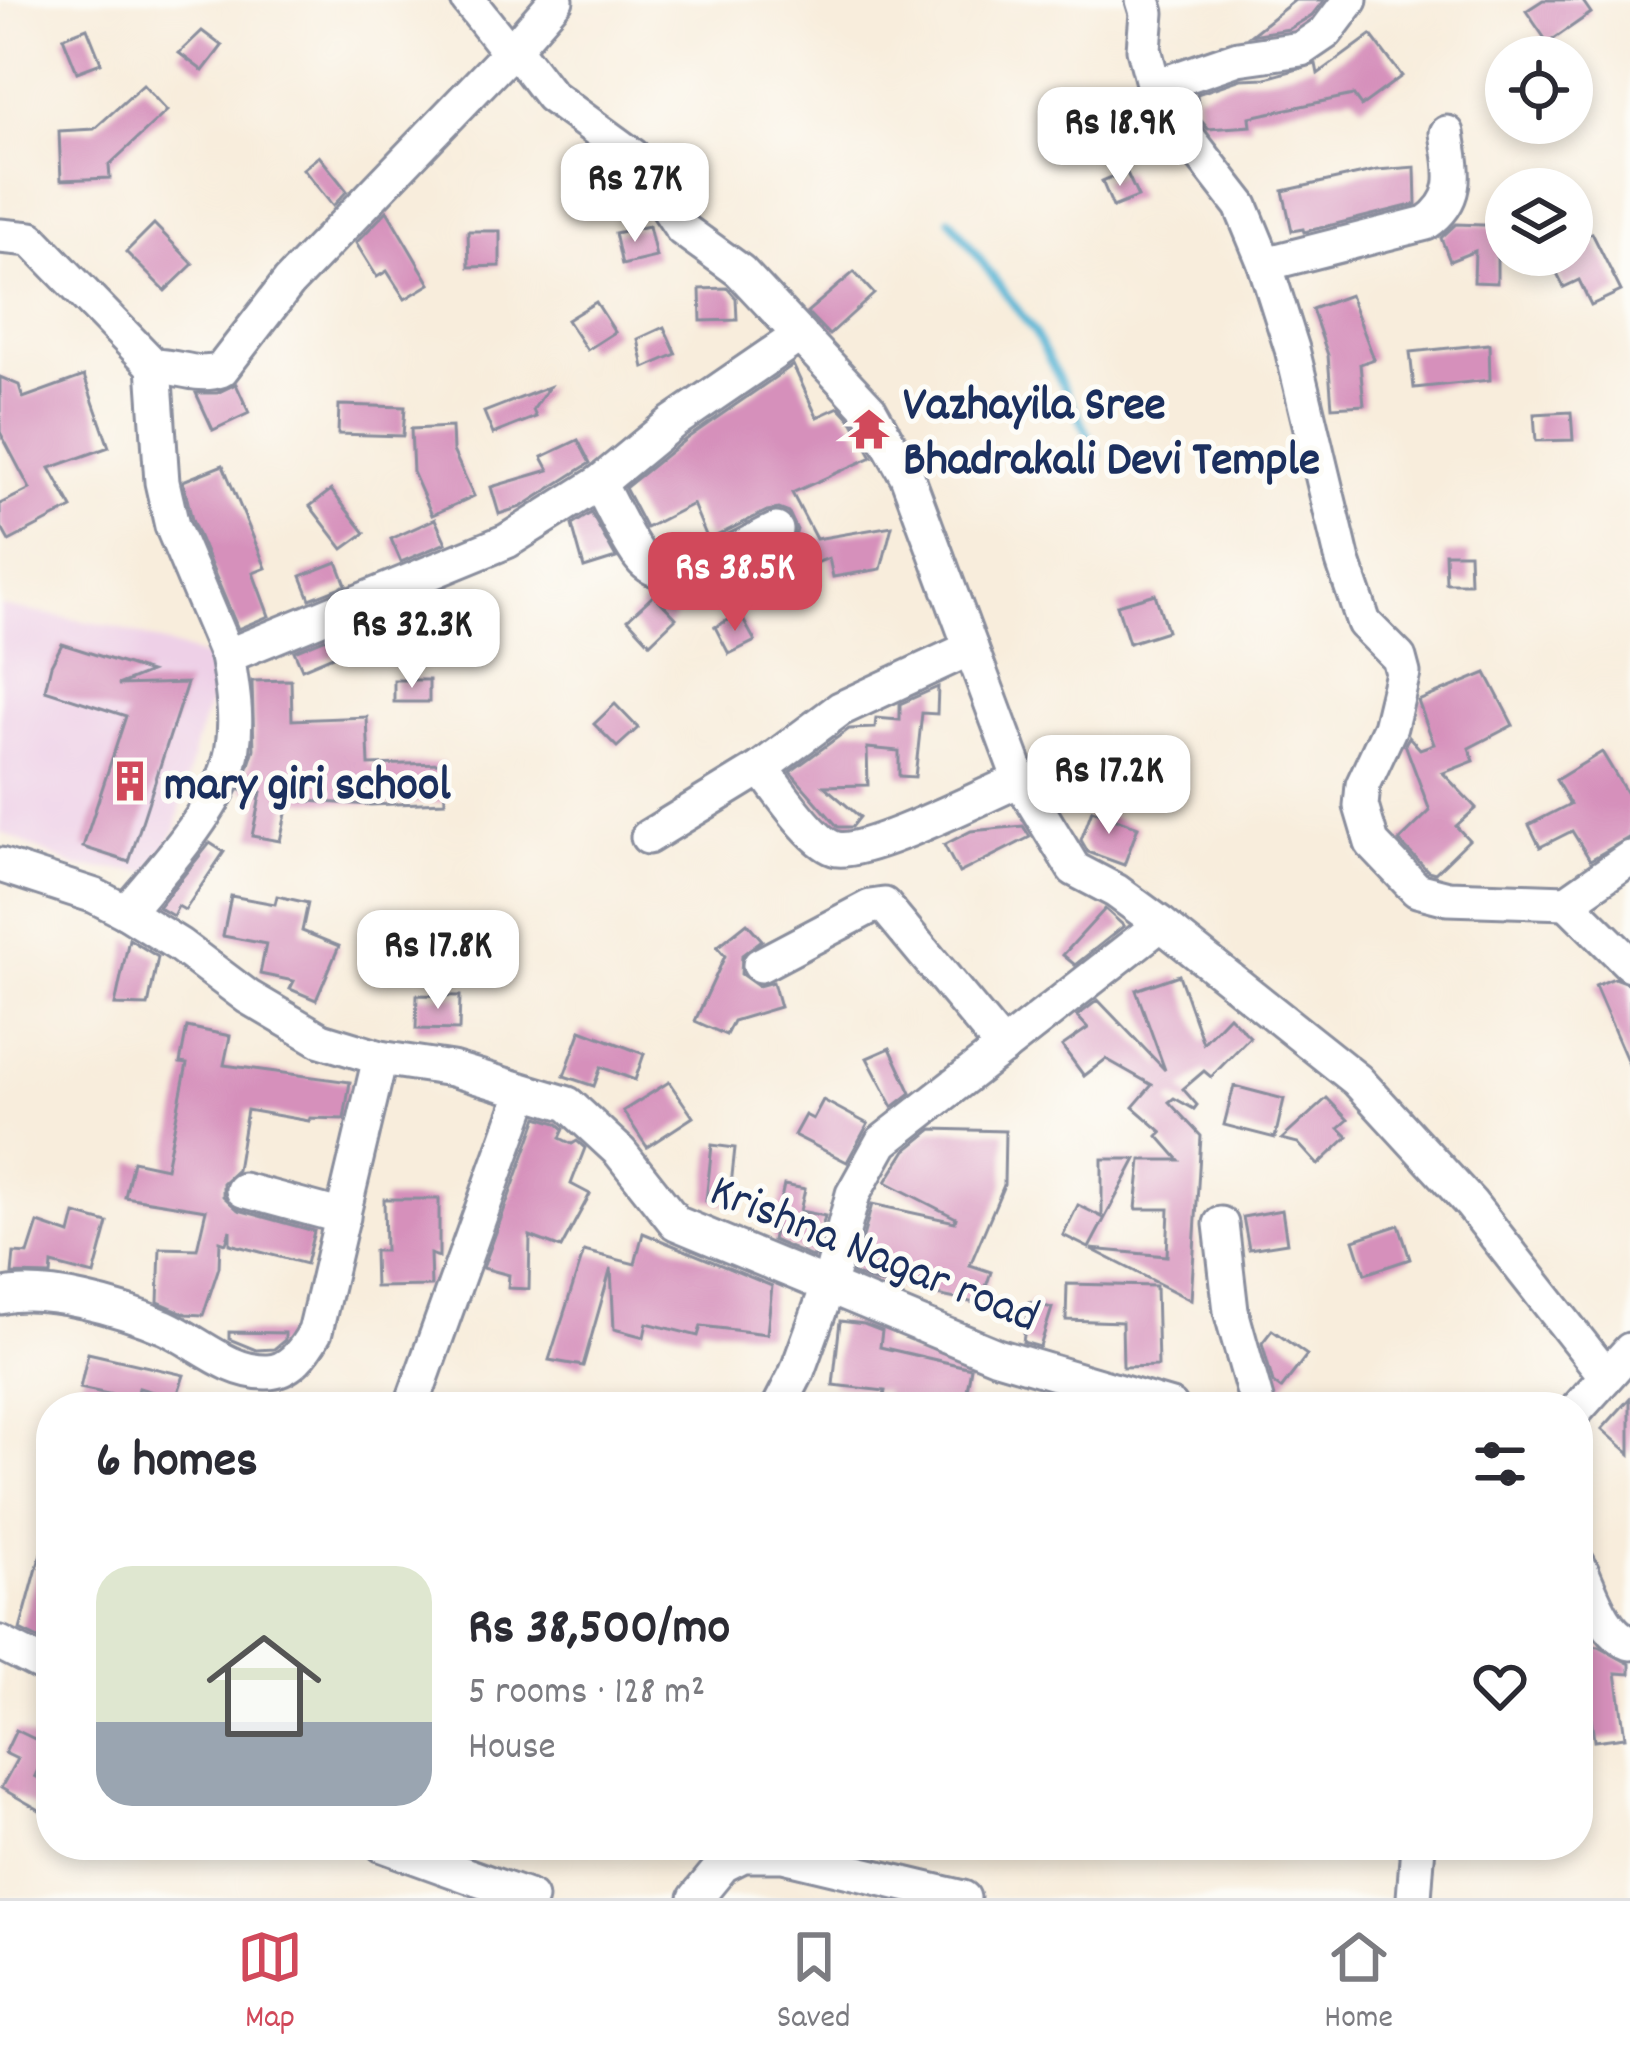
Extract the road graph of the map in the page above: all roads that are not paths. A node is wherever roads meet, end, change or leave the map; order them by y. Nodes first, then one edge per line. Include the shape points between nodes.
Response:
1 (468, 0) edge
2 (556, 0) edge
3 (1143, 0) edge
4 (1350, 0) edge
5 (511, 50) junction
6 (1154, 87) junction
7 (1447, 133) dead end
8 (0, 236) edge
9 (1265, 264) junction
10 (800, 335) junction
11 (154, 366) junction
12 (599, 483) junction
13 (776, 530) dead end
14 (971, 648) junction
15 (227, 656) junction
16 (760, 768) junction
17 (1020, 779) junction
18 (649, 837) dead end
19 (1630, 859) edge
20 (0, 865) edge
21 (1567, 902) junction
22 (126, 912) junction
23 (1161, 924) junction
24 (1630, 964) edge
25 (760, 965) dead end
26 (1003, 1048) junction
27 (380, 1058) junction
28 (524, 1093) junction
29 (243, 1190) dead end
30 (343, 1217) junction
31 (1221, 1224) dead end
32 (830, 1285) junction
33 (0, 1297) edge
34 (1623, 1358) edge
35 (416, 1392) edge
36 (787, 1392) edge
37 (1120, 1392) edge
38 (1254, 1392) edge
39 (1592, 1392) edge
40 (1593, 1594) edge
41 (0, 1643) edge
42 (1630, 1643) edge
43 (36, 1662) edge
44 (424, 1860) edge
45 (732, 1860) edge
46 (804, 1860) edge
47 (1417, 1860) edge
48 (530, 1898) edge
49 (696, 1898) edge
50 (963, 1898) edge
51 (1414, 1898) edge

1 - 5 street
2 - 5 street
3 - 6 street
4 - 6 street via 1301,49 1238,58
5 - 10 street via 551,96 633,156 682,230 740,271
5 - 11 street via 290,282 220,370
6 - 9 street via 1241,206
7 - 9 street via 1452,199 1437,216
8 - 11 street via 31,239
9 - 21 street via 1350,581 1364,622 1399,658 1402,673 1364,785 1372,843 1417,890
10 - 12 street
10 - 14 street via 870,410 907,476
11 - 15 street via 172,526
12 - 13 street via 642,561 662,572 684,573
12 - 15 street via 507,541
14 - 16 street via 840,709
14 - 17 street
15 - 22 street via 235,702 225,776
16 - 17 street via 815,837 837,849 875,842
16 - 18 street
17 - 23 street via 1074,869
19 - 21 street
20 - 22 street, Krishna Nagar road
21 - 24 street
22 - 27 street, Krishna Nagar road via 288,1022
23 - 26 street
23 - 34 street via 1357,1080
25 - 26 street via 884,905
26 - 32 street via 883,1142 853,1195
27 - 28 street, Krishna Nagar road via 452,1069
27 - 30 street
28 - 32 street, Krishna Nagar road via 568,1104 587,1118 676,1223
28 - 35 street
29 - 30 street
30 - 33 street via 316,1332 302,1355 272,1373 238,1368 164,1327 85,1303 26,1291
31 - 38 street via 1231,1311
32 - 36 street
32 - 37 street, Krishna Nagar road via 997,1356
34 - 39 street
40 - 42 street via 1609,1626
41 - 43 street
44 - 48 street
45 - 49 street
46 - 50 street
47 - 51 street

